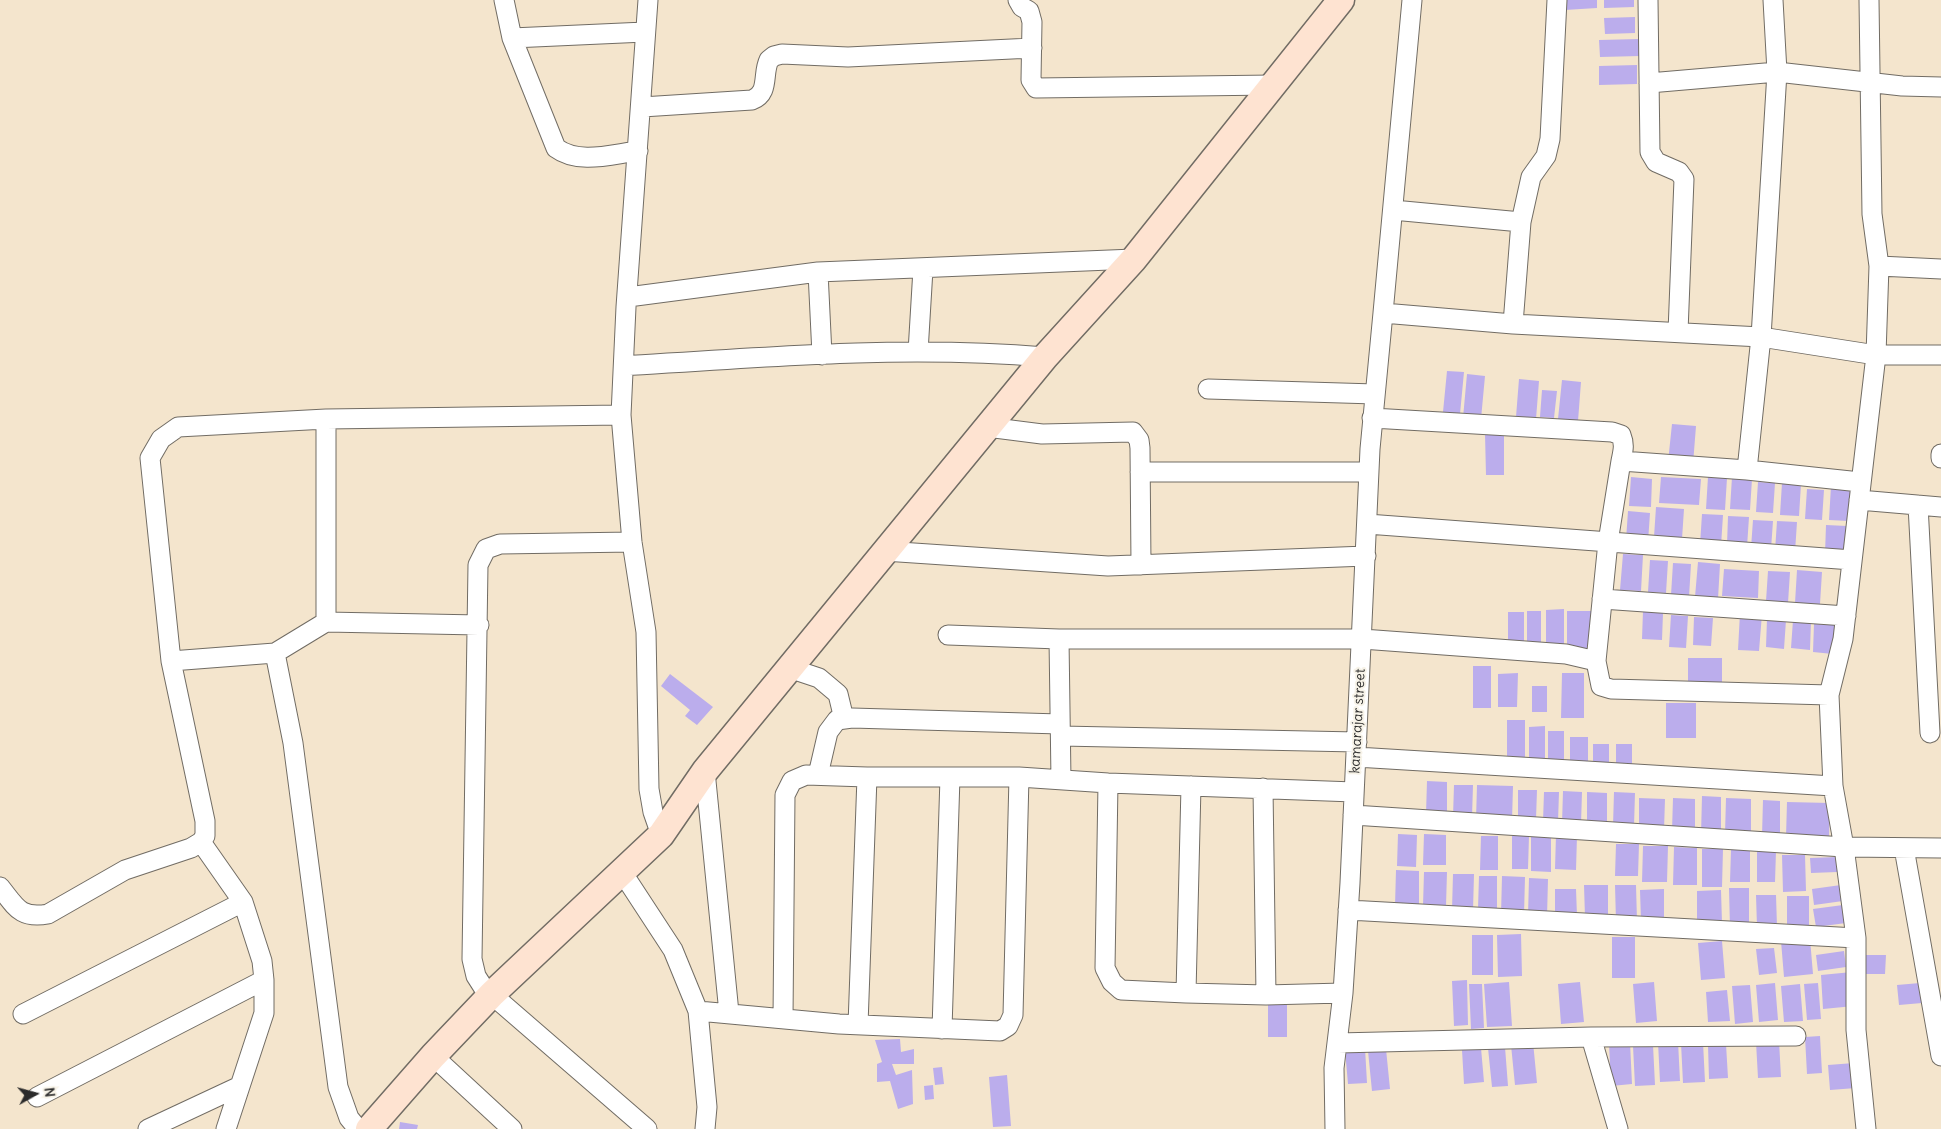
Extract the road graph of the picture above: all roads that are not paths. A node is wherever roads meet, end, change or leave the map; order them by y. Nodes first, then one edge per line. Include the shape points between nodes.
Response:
1 (504, 0) edge
2 (648, 0) edge
3 (1018, 0) edge
4 (1341, 0) edge
5 (1412, 0) edge
6 (1557, 0) edge
7 (1648, 0) edge
8 (1774, 0) edge
9 (1869, 0) edge
10 (645, 32) junction
11 (512, 38) junction
12 (1032, 48) junction
13 (1777, 72) junction
14 (1649, 83) junction
15 (1871, 83) junction
16 (1273, 85) junction
17 (1941, 87) edge
18 (642, 107) junction
19 (638, 151) junction
20 (1393, 210) junction
21 (1520, 222) junction
22 (1134, 259) junction
23 (1879, 266) junction
24 (923, 269) junction
25 (1941, 269) edge
26 (818, 272) junction
27 (628, 297) junction
28 (1383, 313) junction
29 (1513, 324) junction
30 (1678, 332) junction
31 (1761, 337) junction
32 (918, 352) junction
33 (822, 355) junction
34 (1876, 355) junction
35 (1941, 355) edge
36 (1045, 357) junction
37 (624, 366) junction
38 (1208, 389) dead end
39 (1375, 394) junction
40 (622, 415) junction
41 (1372, 418) junction
42 (326, 419) junction
43 (987, 427) junction
44 (1941, 454) edge
45 (1941, 458) edge
46 (1621, 461) junction
47 (1747, 470) junction
48 (1140, 472) junction
49 (1369, 472) junction
50 (1860, 491) junction
51 (1918, 505) junction
52 (1941, 507) edge
53 (1367, 524) junction
54 (632, 542) junction
55 (1608, 542) junction
56 (884, 551) junction
57 (1366, 556) junction
58 (1852, 560) junction
59 (1141, 565) junction
60 (1602, 599) junction
61 (1846, 616) junction
62 (326, 622) junction
63 (479, 625) junction
64 (948, 635) dead end
65 (1059, 639) junction
66 (1362, 639) junction
67 (275, 652) junction
68 (1596, 660) junction
69 (172, 661) junction
70 (789, 668) junction
71 (1829, 695) junction
72 (844, 719) junction
73 (1061, 730) junction
74 (1930, 733) dead end
75 (1357, 749) junction
76 (705, 770) junction
77 (818, 775) junction
78 (867, 777) junction
79 (950, 777) junction
80 (1019, 777) junction
81 (1061, 780) junction
82 (1108, 783) junction
83 (1191, 786) junction
84 (1833, 786) junction
85 (1263, 788) junction
86 (1354, 792) junction
87 (1354, 815) junction
88 (204, 833) junction
89 (661, 836) junction
90 (1844, 847) junction
91 (1904, 848) junction
92 (1941, 848) edge
93 (622, 872) junction
94 (0, 887) edge
95 (243, 902) junction
96 (1348, 910) junction
97 (1856, 938) junction
98 (264, 980) junction
99 (1186, 993) junction
100 (1343, 993) junction
101 (492, 994) junction
102 (1266, 995) junction
103 (698, 1011) junction
104 (729, 1013) junction
105 (23, 1014) dead end
106 (783, 1019) junction
107 (858, 1025) junction
108 (942, 1029) junction
109 (1796, 1036) dead end
110 (1591, 1037) junction
111 (1338, 1043) junction
112 (433, 1056) junction
113 (1941, 1056) edge
114 (240, 1086) junction
115 (37, 1097) dead end
116 (148, 1129) edge
117 (226, 1129) edge
118 (358, 1129) edge
119 (368, 1129) edge
120 (512, 1129) edge
121 (647, 1129) edge
122 (705, 1129) edge
123 (1335, 1129) edge
124 (1618, 1129) edge
125 (1866, 1129) edge

1 - 11 street
2 - 10 street
3 - 12 street via 1022,7 1030,10
4 - 16 main road
5 - 20 street, kamarajar street
6 - 21 street via 1550,139 1546,156 1531,177
7 - 14 street
8 - 13 street
9 - 15 street
10 - 11 street
10 - 18 street
11 - 19 street via 556,148 567,156 580,158
12 - 16 street via 1031,80 1036,88
12 - 18 street via 848,57 782,54 769,60 760,97
13 - 14 street
13 - 15 street
13 - 31 street
14 - 30 street via 1652,157 1679,172 1684,179
15 - 17 street
15 - 23 street via 1872,214
16 - 22 main road
18 - 19 street
19 - 27 street
20 - 21 street
20 - 28 street, kamarajar street
21 - 29 street
22 - 24 street
22 - 36 main road
23 - 25 street
23 - 34 street
24 - 26 street
24 - 32 street
26 - 27 street
26 - 33 street
27 - 37 street
28 - 29 street
28 - 39 street, kamarajar street
29 - 30 street
30 - 31 street
31 - 34 street
31 - 47 street
32 - 33 street
32 - 36 street via 991,352
33 - 37 street
34 - 35 street
34 - 50 street
36 - 43 main road
37 - 40 street
38 - 39 street
39 - 41 street, kamarajar street
40 - 42 street
40 - 54 street
41 - 46 street via 1612,432 1621,435 1623,441
41 - 49 street, kamarajar street
42 - 62 street
42 - 69 street via 178,427 161,439 150,458
43 - 48 street via 1042,434 1133,432 1139,440
43 - 56 main road
44 - 45 street
46 - 47 street
46 - 55 street
47 - 50 street
48 - 49 street
48 - 59 street
49 - 53 street, kamarajar street
50 - 51 street
50 - 58 street
51 - 52 street
51 - 74 street
53 - 55 street
53 - 57 street, kamarajar street
54 - 63 street via 500,544 486,549 478,565
54 - 89 street via 646,632 649,789
55 - 58 street
55 - 60 street
56 - 59 street via 1108,566
56 - 70 main road
57 - 59 street
57 - 66 street, kamarajar street
58 - 61 street
60 - 61 street
60 - 68 street
61 - 71 street via 1844,639
62 - 63 street
62 - 67 street
63 - 101 street via 472,959 476,976
64 - 65 street
65 - 66 street
65 - 73 street
66 - 68 street via 1566,654
66 - 75 street, kamarajar street
67 - 69 street
67 - 118 street via 293,742 338,1087 349,1118
68 - 71 street via 1601,686 1611,689
69 - 88 street
70 - 72 street via 820,678 838,694
70 - 76 main road
71 - 84 street
72 - 73 street
72 - 77 street via 837,720 828,732
73 - 75 street
73 - 81 street
75 - 84 street
75 - 86 street, kamarajar street
76 - 89 main road
76 - 104 street
77 - 78 street
77 - 106 street via 806,775 792,781 786,795
78 - 79 street
78 - 107 street
79 - 80 street
79 - 108 street
80 - 81 street
80 - 108 street via 1013,1015 1008,1026 1000,1031
81 - 82 street
82 - 83 street
82 - 99 street via 1105,968 1112,982 1121,990
83 - 85 street
83 - 99 street
84 - 90 street
85 - 86 street
85 - 102 street
86 - 87 street, kamarajar street
87 - 90 street
87 - 96 street, kamarajar street
88 - 94 street via 191,848 125,870 48,914 34,917 22,914
88 - 95 street
89 - 93 main road
90 - 91 street
90 - 97 street
91 - 92 street
91 - 113 street
93 - 101 main road
93 - 103 street via 673,950
95 - 98 street via 262,961
95 - 105 street
96 - 97 street
96 - 100 street, kamarajar street
97 - 125 street via 1856,1030
98 - 114 street via 264,1013
98 - 115 street
99 - 102 street
100 - 102 street
100 - 111 street, kamarajar street
101 - 112 main road
101 - 121 street
103 - 104 street
103 - 122 street via 707,1107
104 - 106 street
106 - 107 street
107 - 108 street
109 - 110 street
110 - 111 street
110 - 124 street
111 - 123 street, kamarajar street via 1334,1068
112 - 119 main road
112 - 120 street
114 - 116 street
114 - 117 street

